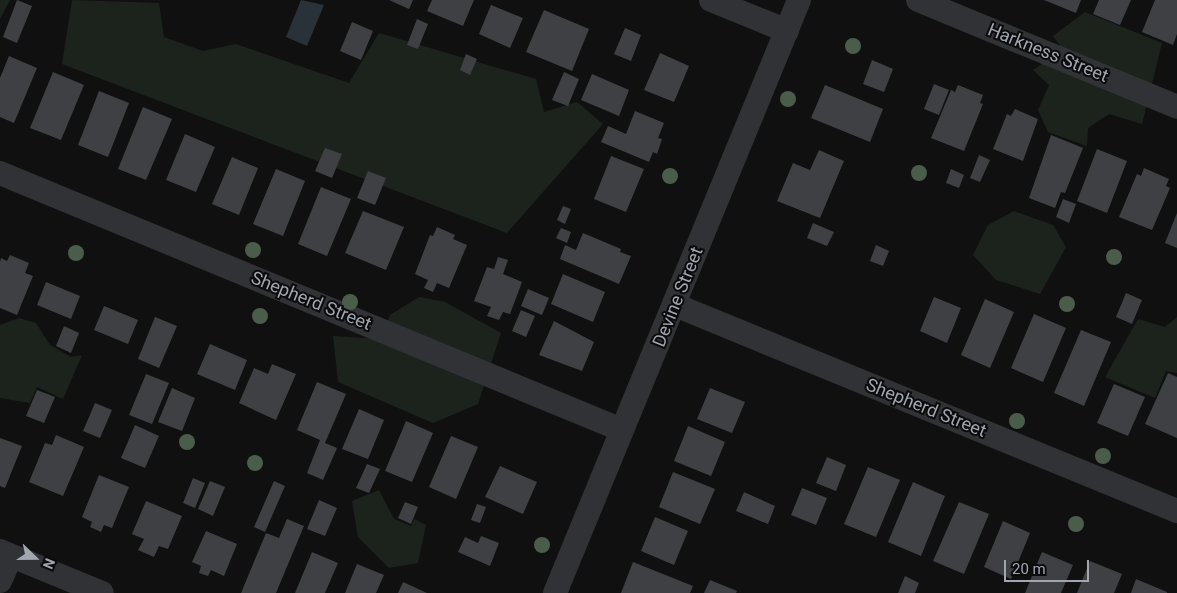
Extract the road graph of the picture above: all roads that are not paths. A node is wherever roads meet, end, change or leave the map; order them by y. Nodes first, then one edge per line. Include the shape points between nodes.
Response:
1 (710, 0) edge
2 (799, 0) edge
3 (918, 0) edge
4 (787, 32) junction
5 (1177, 107) edge
6 (0, 173) edge
7 (675, 304) junction
8 (622, 430) junction
9 (1177, 511) edge
10 (5, 554) edge
11 (0, 581) edge
12 (102, 593) edge
13 (555, 593) edge

1 - 4 street
2 - 4 street, Devine Street
3 - 5 street, Harkness Street
4 - 7 street, Devine Street
6 - 8 street, Shepherd Street
7 - 8 street, Devine Street
7 - 9 street, Shepherd Street
8 - 13 street, Devine Street
10 - 11 street
10 - 12 street

